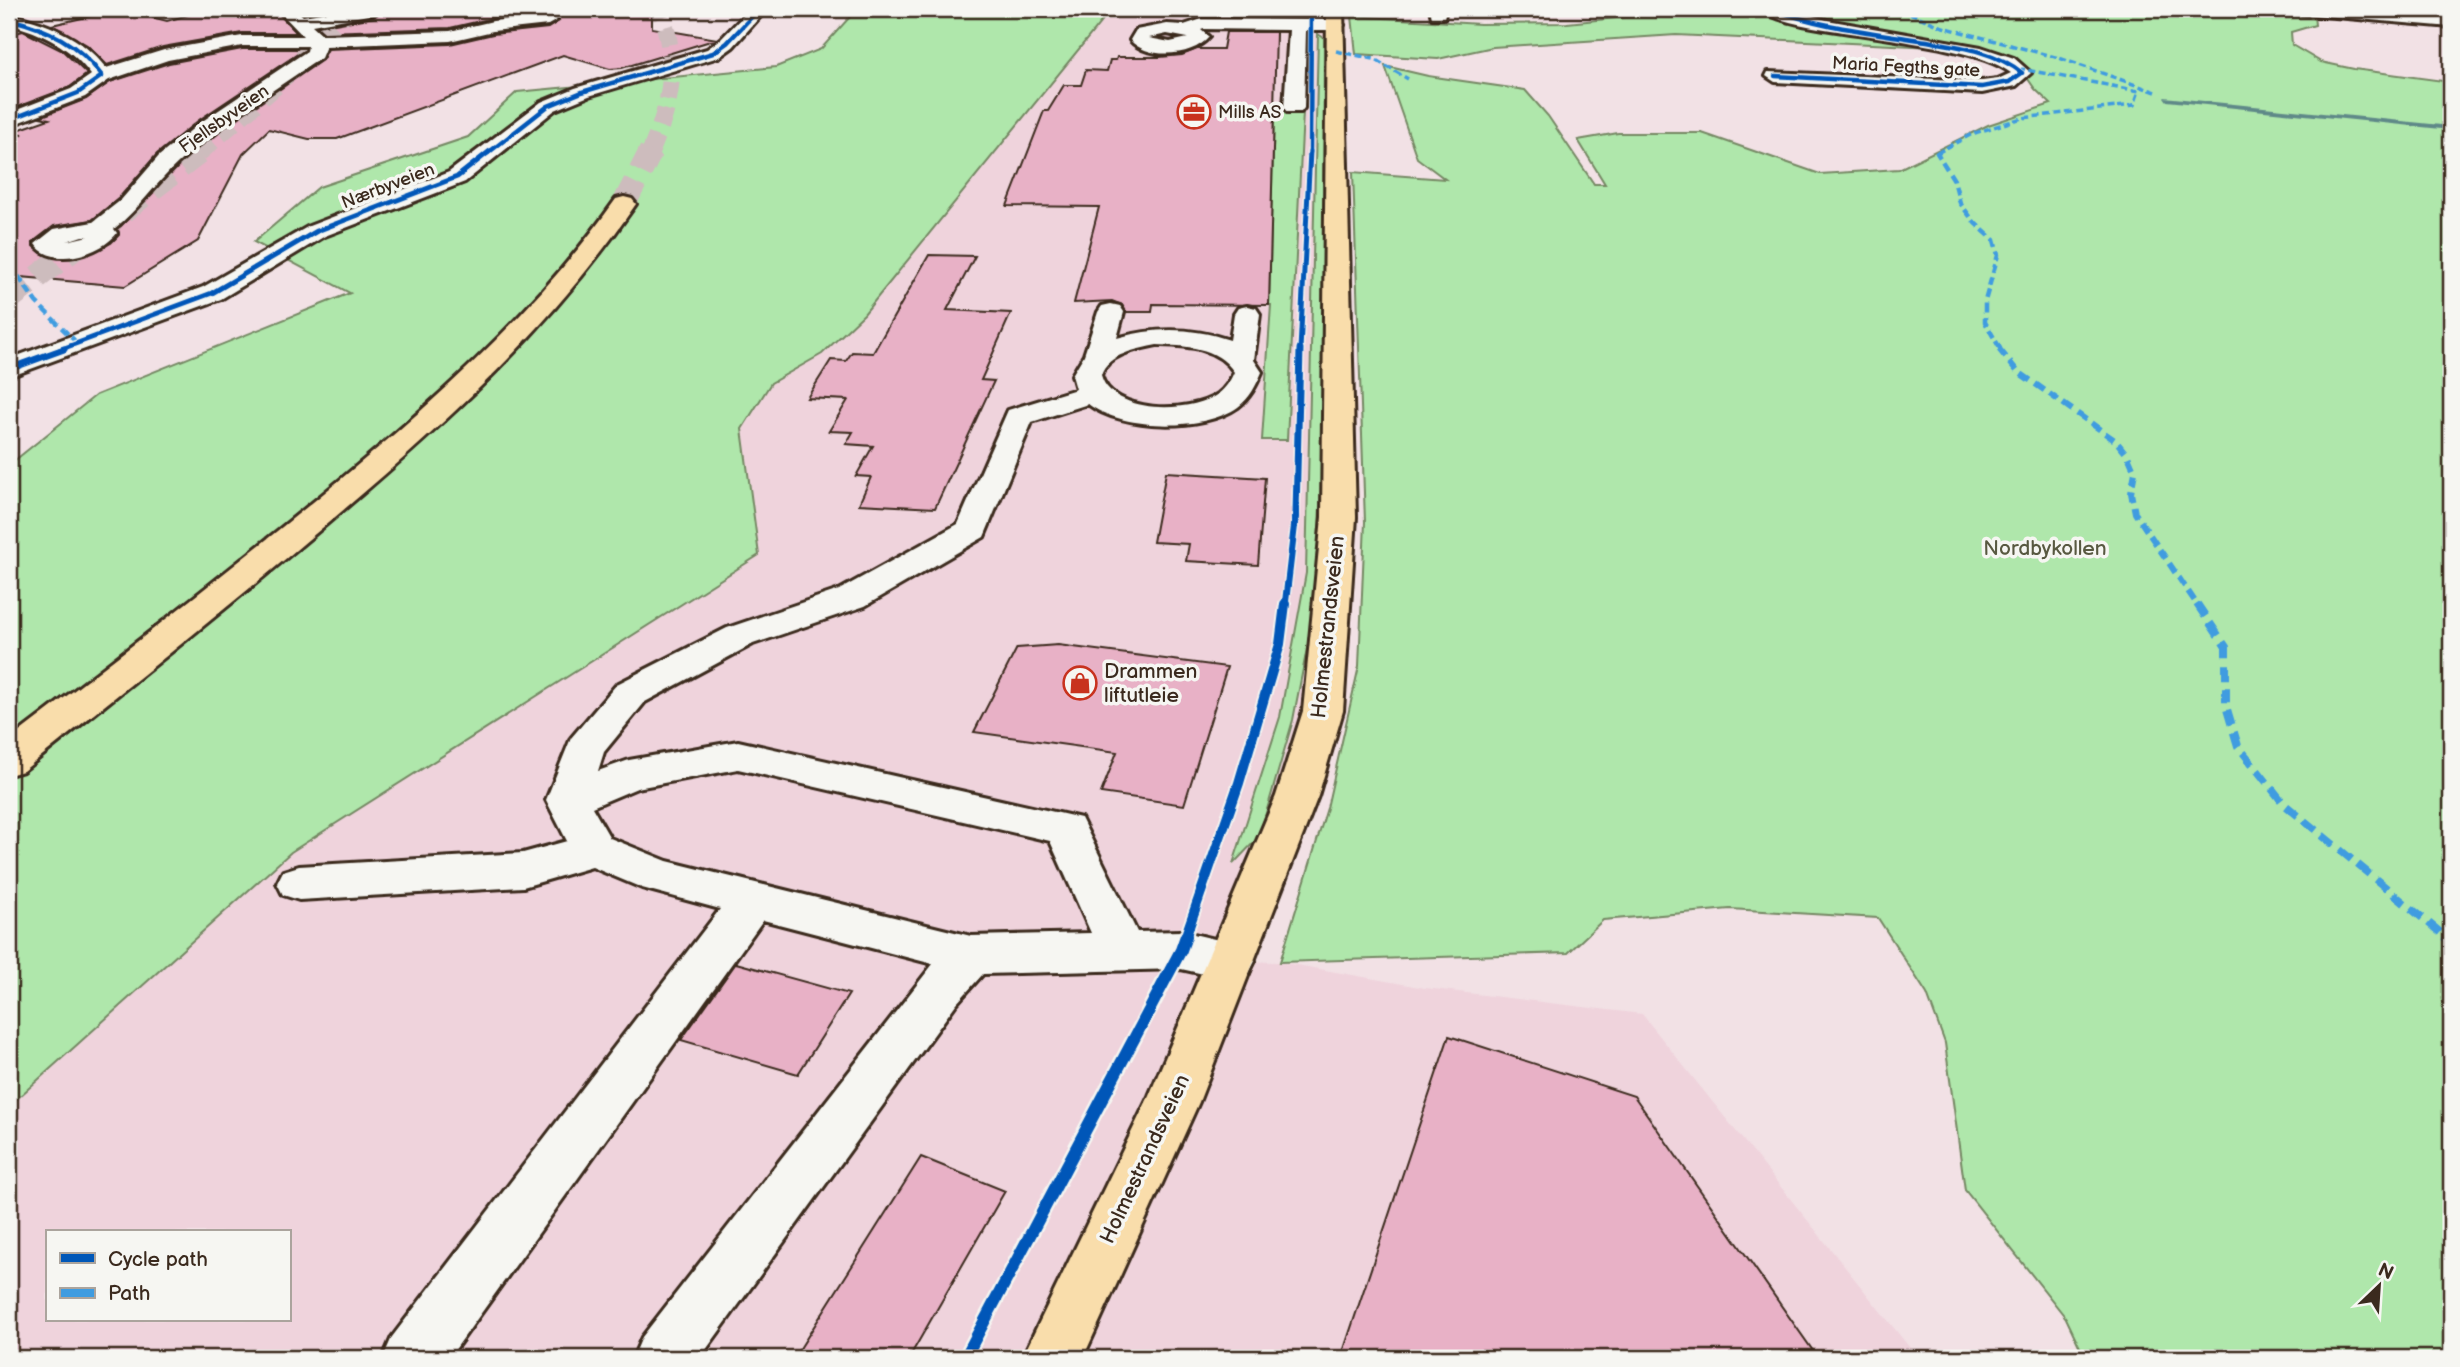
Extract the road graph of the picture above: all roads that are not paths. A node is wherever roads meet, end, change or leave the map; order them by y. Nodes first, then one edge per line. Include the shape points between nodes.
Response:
1 (374, 9) edge
2 (759, 9) edge
3 (1287, 9) edge
4 (1772, 9) edge
5 (2301, 9) edge
6 (292, 15) edge
7 (9, 19) edge
8 (548, 20) dead end
9 (1320, 21) edge
10 (2451, 22) edge
11 (1186, 30) dead end
12 (319, 41) junction
13 (102, 76) junction
14 (1774, 76) dead end
15 (1294, 108) dead end
16 (9, 120) edge
17 (624, 204) tunnel mouth
18 (99, 229) dead end
19 (1239, 314) dead end
20 (1234, 354) junction
21 (1110, 360) junction
22 (9, 369) edge
23 (9, 761) edge
24 (567, 800) junction
25 (594, 850) junction
26 (299, 883) dead end
27 (752, 900) junction
28 (1122, 951) junction
29 (971, 955) junction
30 (1231, 961) junction
31 (413, 1358) edge
32 (663, 1358) edge
33 (1052, 1358) edge

1 - 6 street
2 - 22 street, Nærbyveien via 713,53 548,106 457,177 317,231 212,293
3 - 9 street via 1296,18
4 - 14 street, Maria Fegths gate via 1813,22 1979,52 2016,65 2022,73 2003,84 1982,87
5 - 10 street
6 - 12 street
7 - 13 street via 44,27 93,63
8 - 12 street via 450,36
9 - 11 street via 1202,24
9 - 15 street
9 - 30 main road, Holmestrandsveien via 1339,517 1323,711 1297,796
12 - 13 street via 242,41 164,55
12 - 18 street, Fjellsbyveien via 315,54 208,126 167,161 129,205
13 - 16 street via 78,93
17 - 23 main road via 586,260 546,307 461,391 302,528
19 - 20 street
20 - 21 street via 1181,337
20 - 21 street via 1248,372 1245,386 1212,409 1185,415 1156,416 1107,404
21 - 21 street via 1127,312
21 - 24 street via 1019,416 972,530 852,598 740,636 631,693 585,748
24 - 25 street
24 - 28 street via 629,775 738,755 1066,830
25 - 26 street via 523,870
25 - 27 street via 658,876
27 - 29 street
27 - 31 street
28 - 29 street
28 - 30 street via 1181,950
29 - 32 street via 939,990
30 - 33 main road, Holmestrandsveien via 1173,1102

